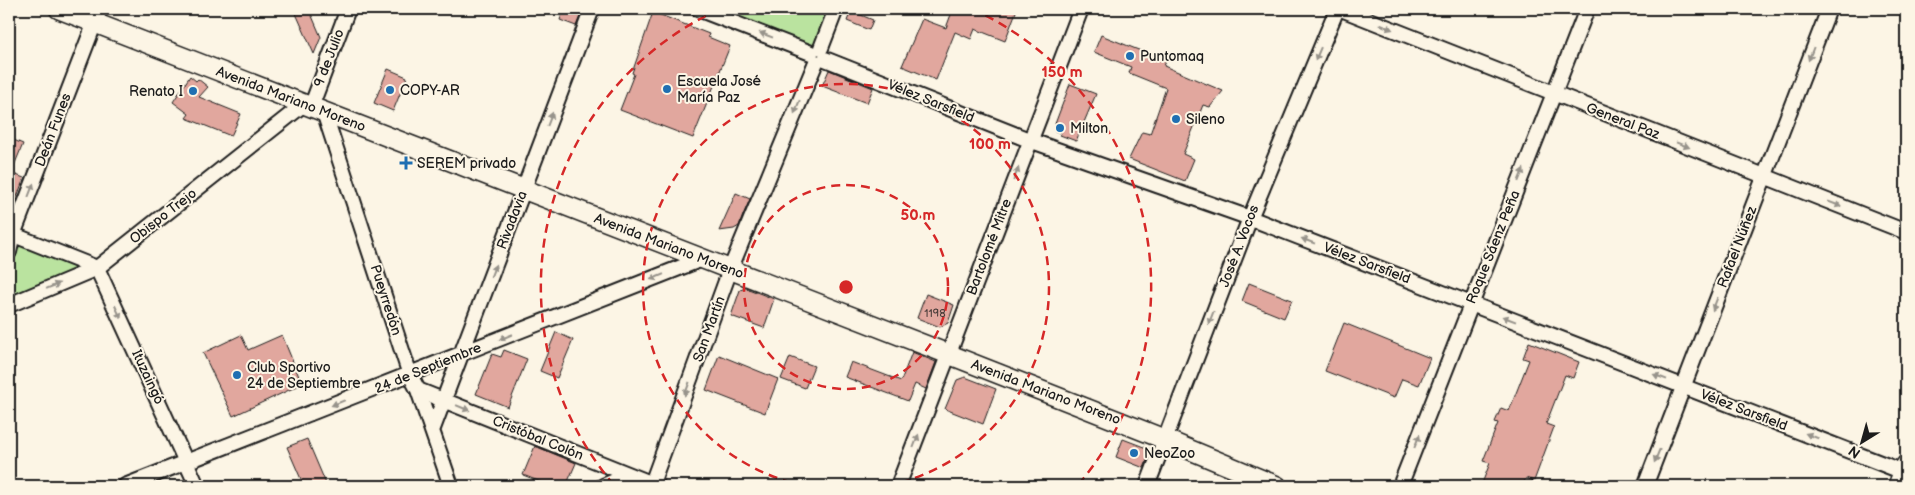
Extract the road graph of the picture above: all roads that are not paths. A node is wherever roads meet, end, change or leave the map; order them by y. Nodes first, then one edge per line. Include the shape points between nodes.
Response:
1 (59, 9) edge
2 (348, 9) edge
3 (592, 9) edge
4 (698, 9) edge
5 (836, 9) edge
6 (1081, 9) edge
7 (1339, 9) edge
8 (1587, 9) edge
9 (1829, 9) edge
10 (97, 16) edge
11 (818, 56) junction
12 (1554, 94) junction
13 (313, 108) junction
14 (1029, 140) junction
15 (1763, 176) junction
16 (523, 189) junction
17 (1250, 218) junction
18 (1906, 232) edge
19 (11, 234) edge
20 (9, 252) edge
21 (702, 259) junction
22 (97, 268) junction
23 (730, 270) junction
24 (1470, 304) junction
25 (9, 305) edge
26 (461, 354) junction
27 (948, 354) junction
28 (410, 375) junction
29 (1684, 387) junction
30 (418, 390) junction
31 (444, 400) junction
32 (432, 431) junction
33 (1164, 439) junction
34 (187, 463) junction
35 (1904, 474) edge
36 (629, 475) junction
37 (654, 485) edge
38 (125, 486) edge
39 (197, 486) edge
40 (451, 486) edge
41 (603, 486) edge
42 (898, 486) edge
43 (1147, 486) edge
44 (1277, 486) edge
45 (1400, 486) edge
46 (1645, 486) edge

1 - 10 main road, Avenida Mariano Moreno
2 - 13 street, 9 de Julio
16 -> 3 street, Rivadavia
11 -> 4 street, Vélez Sarsfield
5 - 11 street, San Martín
6 - 14 street, Bartolomé Mitre
7 -> 12 street, General Paz
7 -> 17 street, José A. Vocos
8 - 12 street, Roque Sáenz Peña
9 -> 15 street, Rafael Núñez
10 - 13 main road, Avenida Mariano Moreno
19 -> 10 street, Deán Funes
11 - 14 street, Vélez Sarsfield
11 -> 23 street, San Martín
12 -> 15 street, General Paz
24 -> 12 street, Roque Sáenz Peña
13 - 16 main road, Avenida Mariano Moreno
13 - 22 street, Obispo Trejo
13 - 28 street, Pueyrredón
14 - 17 street, Vélez Sarsfield
27 -> 14 street, Bartolomé Mitre
15 -> 18 street, General Paz
15 -> 29 street, Rafael Núñez
16 - 21 main road, Avenida Mariano Moreno
26 -> 16 street, Rivadavia
24 -> 17 street, Vélez Sarsfield
17 -> 33 street, José A. Vocos
19 - 20 street, Deán Funes
19 - 22 street
21 - 23 main road, Avenida Mariano Moreno
21 -> 26 street, 24 de Septiembre
25 -> 22 street, Obispo Trejo
22 -> 34 street, Ituzaingó
23 - 27 main road, Avenida Mariano Moreno
23 -> 37 street, San Martín
29 -> 24 street, Vélez Sarsfield
45 -> 24 street, Roque Sáenz Peña
26 - 28 street, 24 de Septiembre
26 - 31 street, Rivadavia
27 - 33 main road, Avenida Mariano Moreno
42 -> 27 street, Bartolomé Mitre
28 - 30 street, Pueyrredón
28 -> 34 street, 24 de Septiembre
35 -> 29 street, Vélez Sarsfield
29 -> 46 street, Rafael Núñez
30 - 31 street, Cristóbal Colón
30 - 32 street, Pueyrredón
31 - 32 street, Rivadavia
31 -> 36 street, Cristóbal Colón
32 - 40 street, Pueyrredón
33 - 43 street, José A. Vocos
33 - 44 main road, Avenida Mariano Moreno
34 - 38 street, 24 de Septiembre
34 - 39 street, Ituzaingó
36 - 37 street, Cristóbal Colón
36 - 41 street

